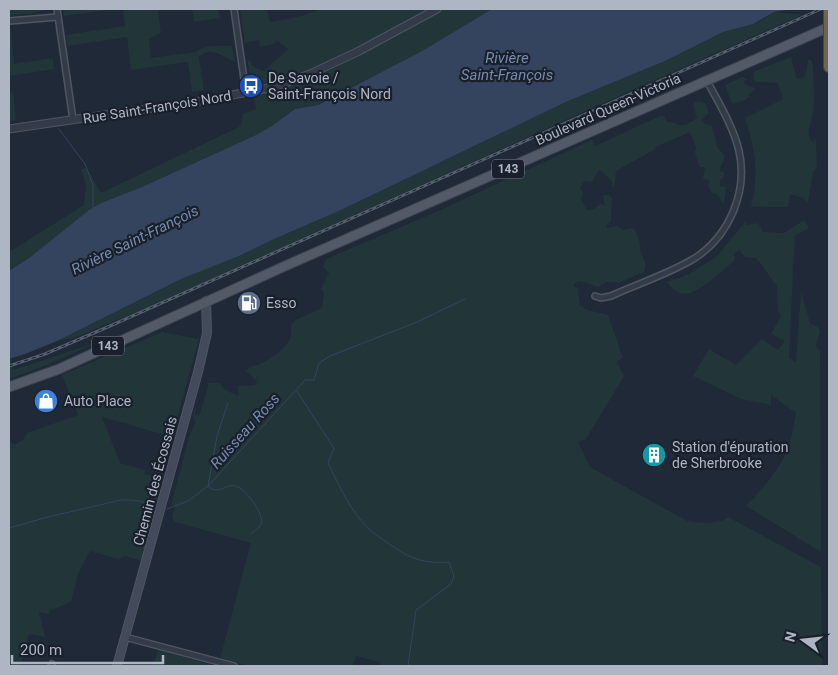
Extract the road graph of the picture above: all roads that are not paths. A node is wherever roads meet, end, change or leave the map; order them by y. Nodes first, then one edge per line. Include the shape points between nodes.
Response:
1 (57, 9) edge
2 (234, 9) edge
3 (436, 9) edge
4 (829, 9) edge
5 (58, 17) junction
6 (9, 21) edge
7 (829, 27) edge
8 (829, 46) edge
9 (829, 67) edge
10 (707, 81) junction
11 (246, 93) junction
12 (73, 120) junction
13 (9, 128) edge
14 (595, 296) dead end
15 (206, 301) junction
16 (9, 388) edge
17 (125, 637) junction
18 (117, 666) edge
19 (234, 666) edge

1 - 5 street
2 - 11 street
3 - 11 street, Rue Saint-François Nord via 317,71 287,83
4 - 8 highway, bridge
5 - 6 street
5 - 12 street
7 - 10 main road, Boulevard Queen-Victoria / 143
8 - 9 highway
10 - 14 street via 736,140 740,159 738,196 728,222 711,245 688,262 611,296
10 - 15 main road, Boulevard Queen-Victoria / 143
11 - 12 street, Rue Saint-François Nord
12 - 13 street, Rue Saint-François Nord
15 - 16 main road, 143
15 - 17 main road, Chemin des Écossais via 203,353
17 - 18 main road, Chemin des Écossais
17 - 19 street

